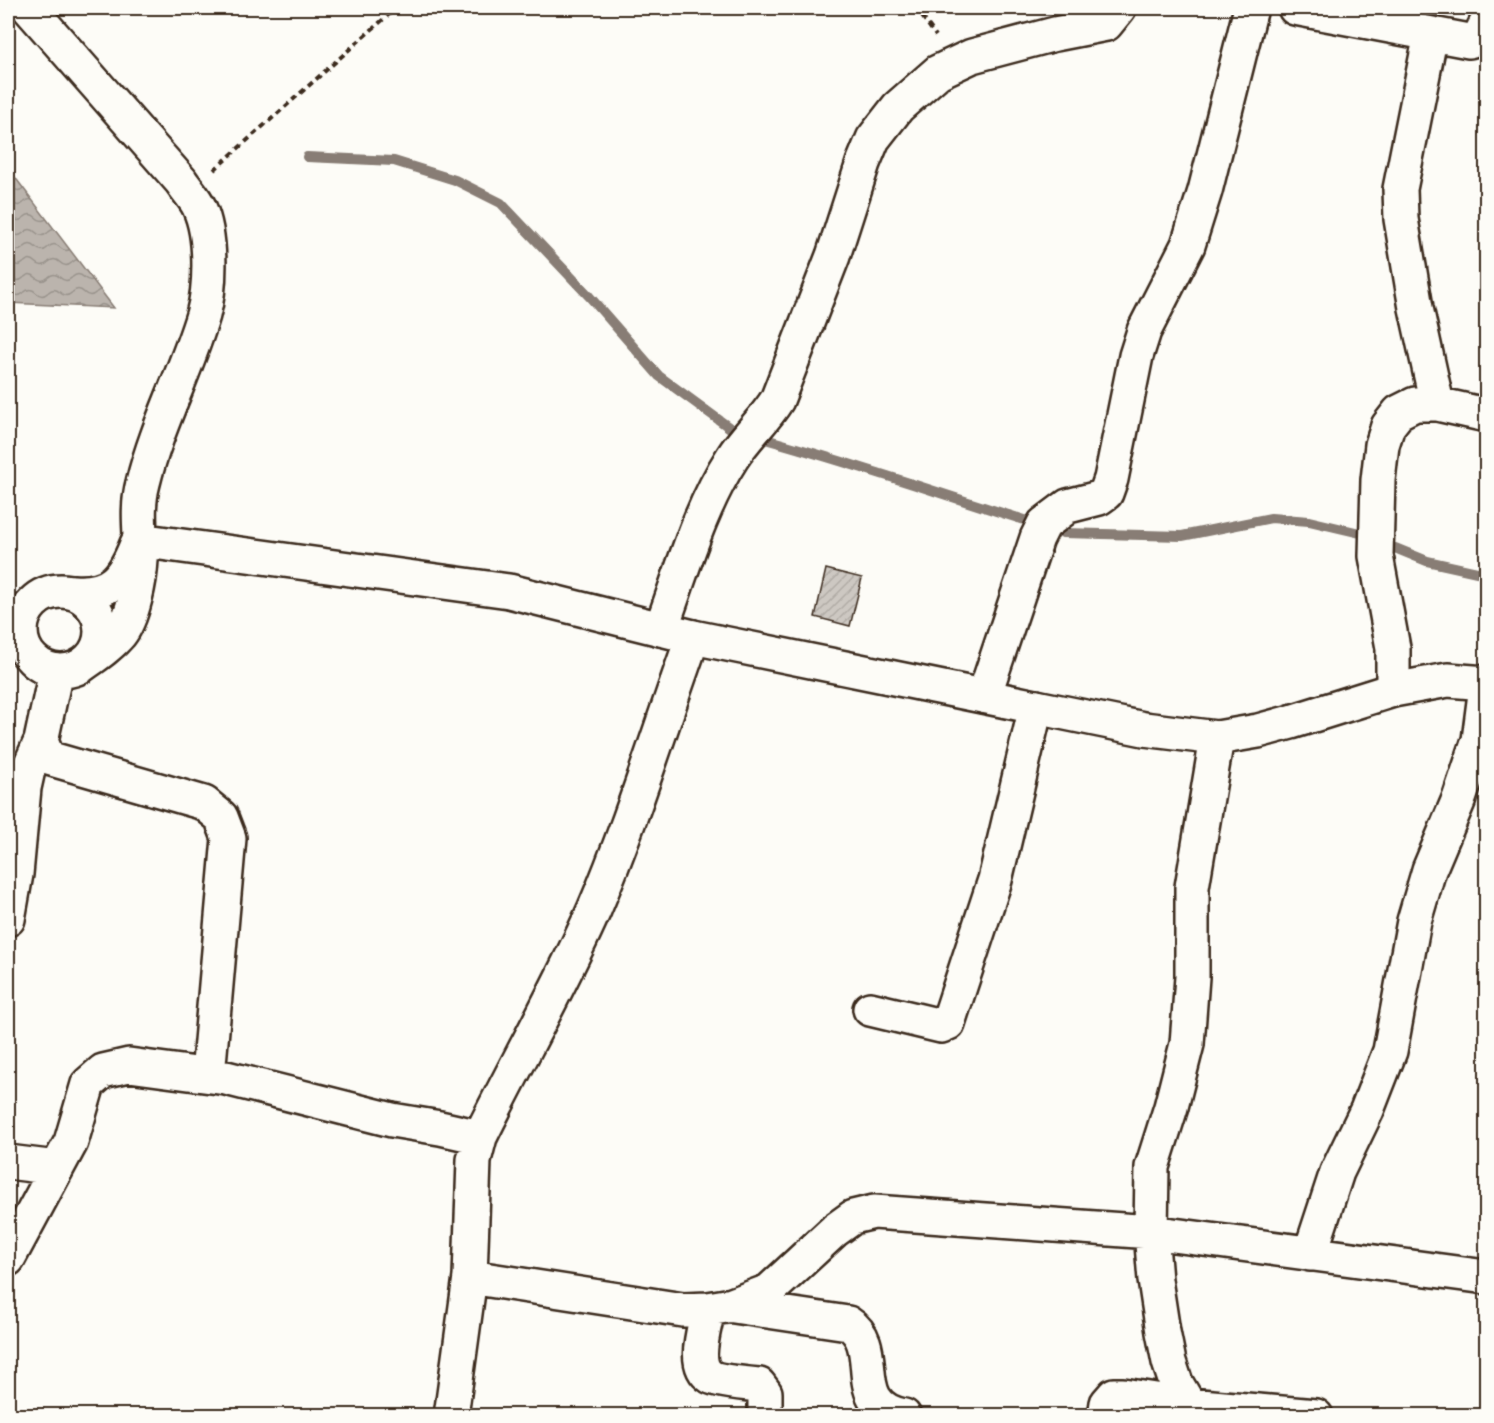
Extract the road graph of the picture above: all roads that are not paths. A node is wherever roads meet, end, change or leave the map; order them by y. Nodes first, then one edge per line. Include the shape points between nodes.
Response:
1 (29, 8) edge
2 (1119, 8) edge
3 (1251, 8) edge
4 (1295, 8) edge
5 (1486, 24) edge
6 (1431, 34) junction
7 (1437, 404) junction
8 (1486, 415) edge
9 (139, 540) junction
10 (60, 593) junction
11 (8, 603) edge
12 (662, 628) junction
13 (693, 636) junction
14 (44, 661) edge
15 (1486, 684) edge
16 (1393, 690) junction
17 (984, 696) junction
18 (1036, 707) junction
19 (1218, 738) junction
20 (41, 741) junction
21 (8, 919) edge
22 (870, 1010) dead end
23 (207, 1075) junction
24 (480, 1137) junction
25 (8, 1162) edge
26 (57, 1168) junction
27 (1151, 1232) junction
28 (1310, 1254) junction
29 (8, 1259) edge
30 (470, 1276) junction
31 (1486, 1277) edge
32 (720, 1307) junction
33 (1191, 1410) edge
34 (451, 1416) edge
35 (765, 1416) edge
36 (904, 1416) edge
37 (1105, 1416) edge
38 (1316, 1416) edge

1 - 9 street via 181,181 199,207 208,235 203,313 142,484
2 - 12 street via 1106,24 972,56 938,72 898,107 873,139 777,400 720,478 700,521
3 - 17 street via 1188,245 1144,331 1136,356 1112,479 1099,498 1068,506 1044,524
4 - 6 street
5 - 6 street via 1479,38 1469,41
6 - 7 street via 1400,189 1401,219 1416,308
7 - 8 street
7 - 16 street via 1415,404 1399,411 1388,426 1382,445 1376,556 1393,648
9 - 10 street via 118,580 90,593
9 - 12 street via 509,591
9 - 14 street via 138,585 121,633 105,649
10 - 11 street
10 - 14 street via 35,600 21,623 25,649
10 - 14 street via 85,599 100,620 101,634 92,658
12 - 13 street
13 - 17 street
13 - 24 street via 638,798 594,911
14 - 20 street
15 - 16 street via 1448,680
15 - 28 street via 1479,740 1429,870 1414,921 1390,1051 1337,1173
16 - 19 street via 1291,722
17 - 18 street
18 - 19 street via 1144,729
18 - 22 street via 995,880 948,1023 941,1026
19 - 27 street via 1192,887 1187,1044 1152,1167
20 - 21 street via 24,788
20 - 23 street via 48,758 204,803 221,817 229,838
23 - 24 street
23 - 26 street via 129,1065 103,1071 88,1084 71,1142
24 - 30 street via 474,1160
25 - 26 street
26 - 29 street
27 - 28 street
27 - 32 street via 874,1212 853,1217 835,1230 769,1291
27 - 33 street via 1169,1362
28 - 31 street
30 - 32 street via 683,1310
30 - 34 street
32 - 35 street via 700,1357 704,1369 712,1378 759,1385 765,1393
32 - 36 street via 848,1323 857,1329 864,1343 870,1387 877,1403 888,1412
33 - 37 street via 1114,1395 1107,1403
33 - 38 street

